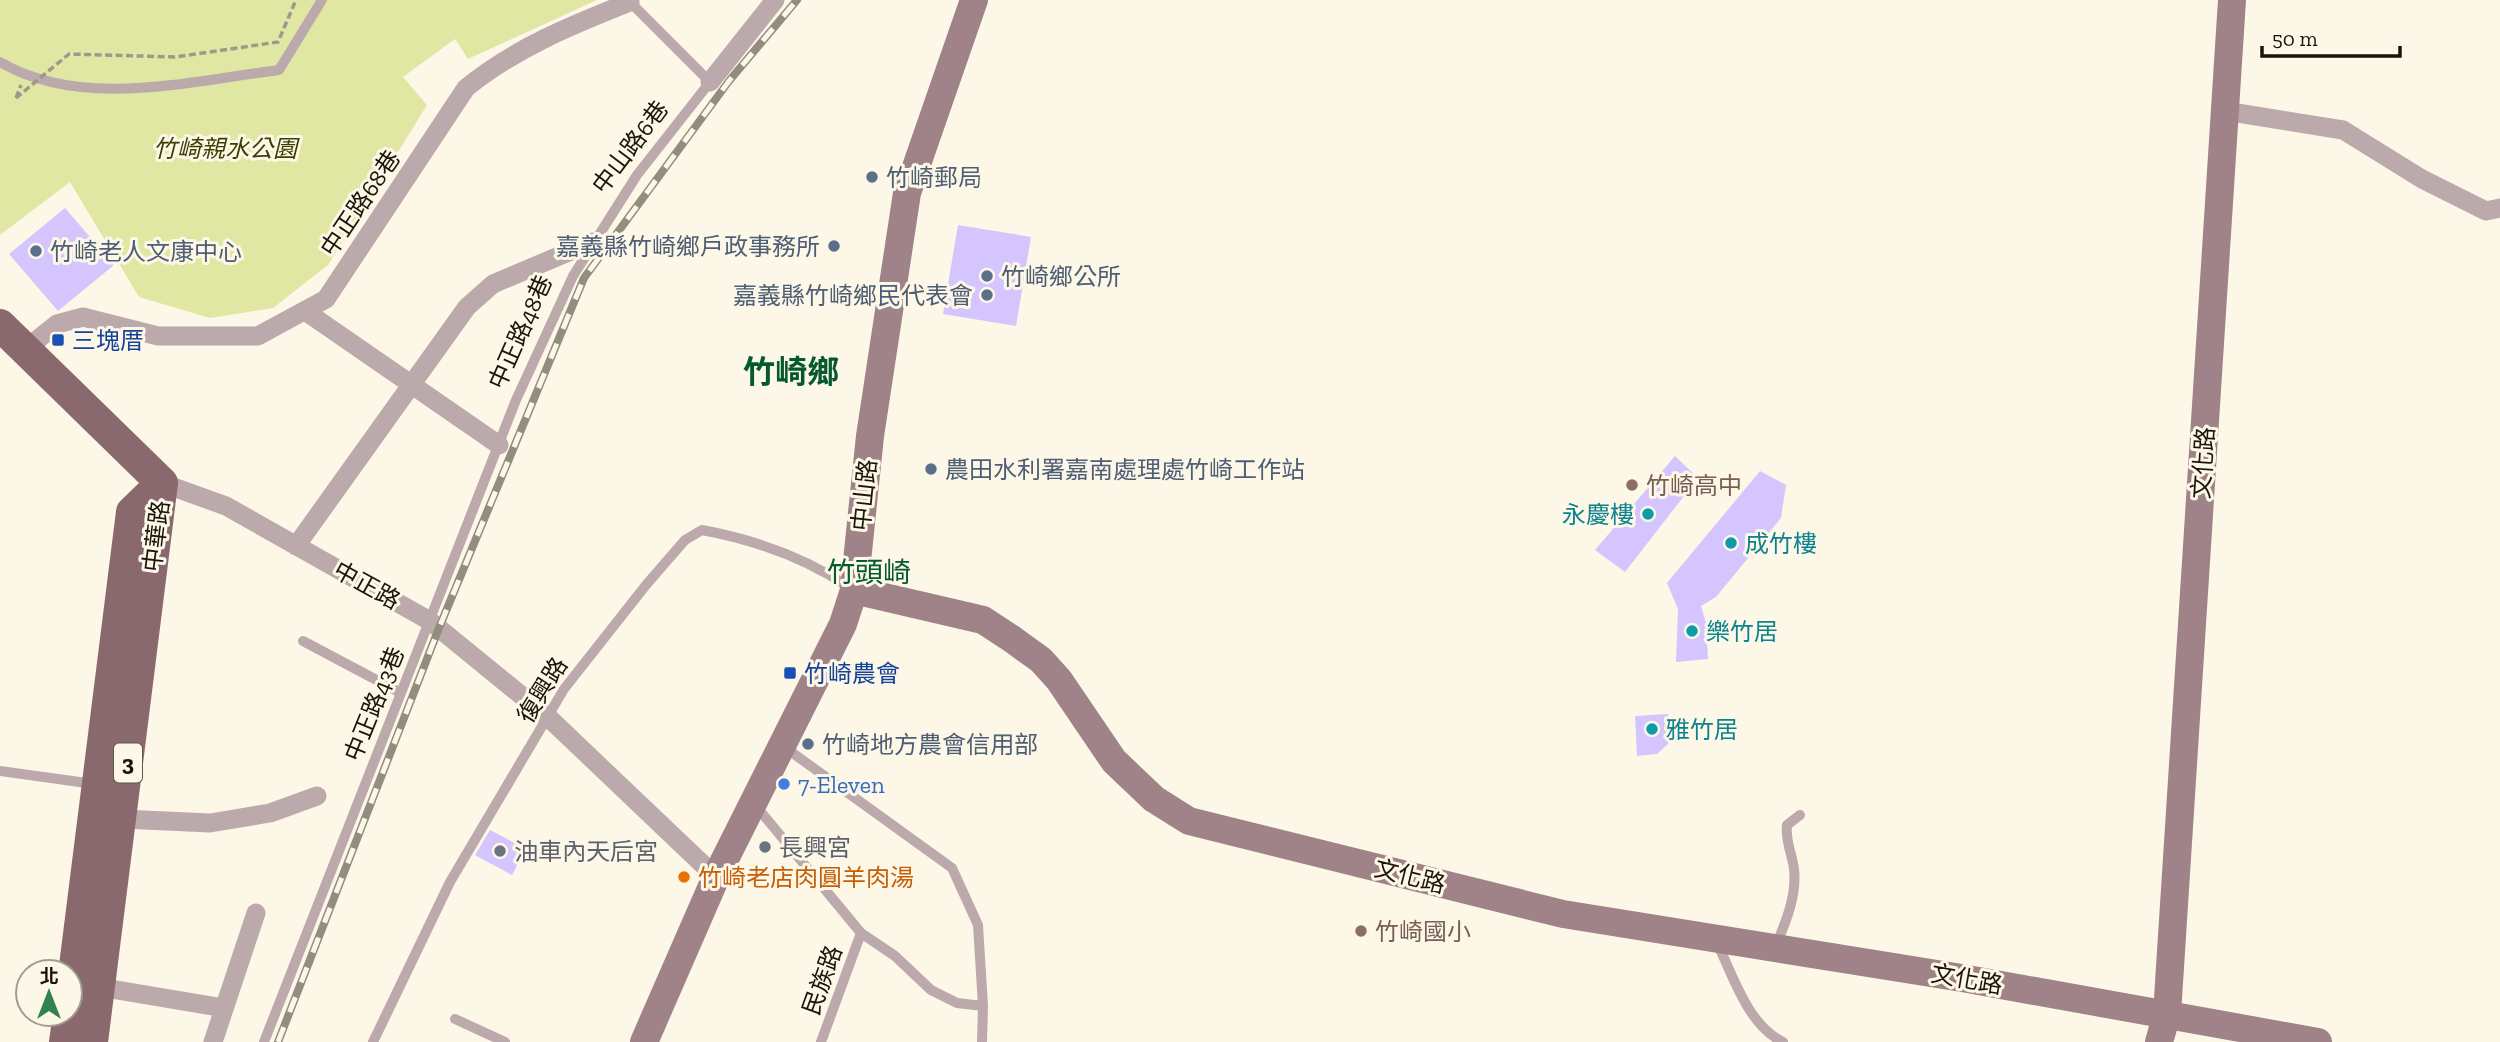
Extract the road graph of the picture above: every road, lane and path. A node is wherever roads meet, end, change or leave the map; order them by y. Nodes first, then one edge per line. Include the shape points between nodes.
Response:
1 (296, 0) edge
2 (322, 0) edge
3 (775, 0) edge
4 (974, 0) edge
5 (2232, 0) edge
6 (630, 2) joint
7 (0, 62) edge
8 (710, 82) junction
9 (16, 98) dead end
10 (2225, 111) junction
11 (2500, 208) edge
12 (592, 242) junction
13 (305, 311) junction
14 (0, 325) edge
15 (27, 348) junction
16 (411, 385) junction
17 (499, 444) junction
18 (162, 483) junction
19 (296, 545) junction
20 (854, 590) junction
21 (430, 621) junction
22 (303, 641) dead end
23 (401, 693) junction
24 (549, 718) junction
25 (782, 745) junction
26 (0, 771) edge
27 (98, 785) junction
28 (317, 796) dead end
29 (753, 802) junction
30 (1800, 815) dead end
31 (122, 819) junction
32 (716, 877) junction
33 (256, 913) dead end
34 (862, 933) junction
35 (1716, 941) junction
36 (1774, 948) junction
37 (76, 958) edge
38 (99, 987) junction
39 (983, 1006) junction
40 (224, 1008) junction
41 (2167, 1014) junction
42 (455, 1019) dead end
43 (92, 1042) edge
44 (213, 1042) edge
45 (264, 1042) edge
46 (373, 1042) edge
47 (505, 1042) edge
48 (644, 1042) edge
49 (821, 1042) edge
50 (982, 1042) edge
51 (1783, 1042) edge
52 (2159, 1042) edge
53 (2318, 1042) edge

1 - 9 path, bridge via 278,42 175,57 69,54
2 - 7 lane via 279,70 111,90 24,76
3 - 8 street, 中山路6巷
4 - 20 street, 中山路 via 907,193 870,436
5 - 10 street, 文化路
6 - 8 lane
6 - 13 street, 中正路68巷 via 547,35 466,88 326,299
8 - 12 lane, 中山路6巷 via 637,174
10 - 11 street via 2343,130 2422,179 2486,211
10 - 41 street, 文化路
12 - 16 street via 494,284 467,307
12 - 17 lane, 中正路48巷
13 - 15 street, 中正路68巷 via 258,336 158,336 83,317 57,324
13 - 16 street
14 - 15 main road, 中正路
15 - 18 main road, 中正路
16 - 17 street
16 - 19 street
17 - 21 lane, 中正路48巷
18 - 19 street, 中正路 via 226,506
18 - 27 main road, 中華路 / 3 via 132,512
18 - 31 main road, 中華路 / 3
19 - 21 street, 中正路
20 - 24 lane, 復興路 via 826,571 765,544 702,530 685,540 618,618 564,689
20 - 25 street, 中山路 via 843,624
20 - 35 street, 文化路 via 983,620 1013,639 1059,680 1114,761 1154,799 1189,821 1563,914
21 - 23 lane, 中正路43巷
21 - 24 street, 中正路
22 - 23 lane
23 - 45 lane, 中正路43巷
24 - 32 street, 中正路
24 - 46 lane, 復興路 via 450,882
25 - 29 street, 中山路
25 - 39 lane via 952,868 978,925
26 - 27 lane
27 - 37 main road, 中華路 / 3
28 - 31 street via 270,813 210,823
29 - 32 street, 中山路
29 - 34 lane
30 - 36 lane via 1787,825 1785,838 1794,883 1788,918
31 - 38 main road, 中華路 / 3
32 - 48 street, 中山路
33 - 40 street
34 - 39 lane via 931,990 957,1003
34 - 49 lane, 民族路
35 - 36 street, 文化路
35 - 51 lane via 1752,1014 1772,1037
36 - 41 street, 文化路
38 - 40 street
38 - 43 main road, 中華路 / 3
39 - 50 lane
40 - 44 street
41 - 52 street
41 - 53 street
42 - 47 lane

